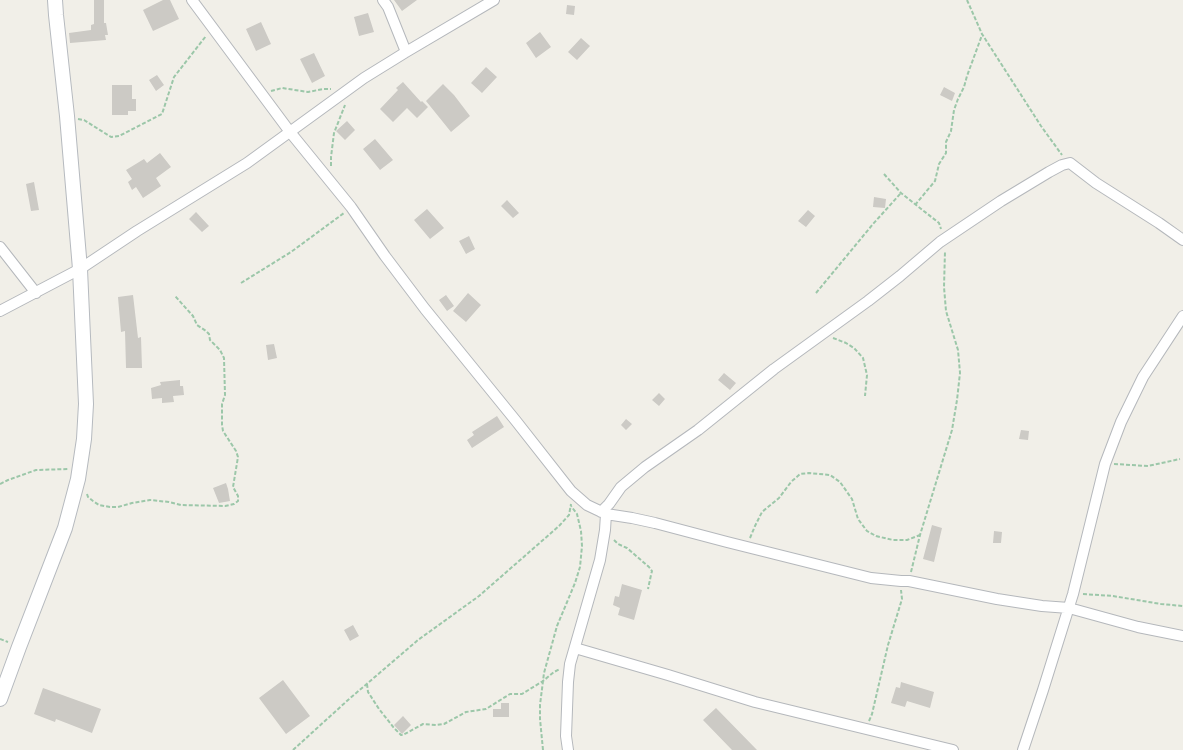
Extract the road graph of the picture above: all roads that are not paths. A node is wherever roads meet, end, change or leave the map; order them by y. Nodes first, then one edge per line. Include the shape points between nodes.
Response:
1 (55, 0) edge
2 (192, 0) edge
3 (383, 0) edge
4 (494, 0) edge
5 (406, 52) junction
6 (290, 132) junction
7 (1183, 240) edge
8 (0, 247) edge
9 (80, 269) junction
10 (36, 292) junction
11 (0, 311) edge
12 (1183, 316) edge
13 (604, 513) junction
14 (1069, 608) junction
15 (1183, 636) edge
16 (575, 648) junction
17 (0, 699) edge
18 (568, 750) edge
19 (953, 750) edge
20 (1023, 750) edge

1 - 9 main road
2 - 6 street
3 - 5 street
4 - 5 street
5 - 6 street via 350,88
6 - 9 street via 248,163
6 - 13 street via 351,208 425,309 571,491 587,505
7 - 13 street via 1070,163 1062,165 942,240 879,293 645,467 621,487
8 - 10 street
9 - 10 street
9 - 17 main road via 86,404 79,474 65,528
10 - 11 street
12 - 14 street via 1143,377 1121,422 1105,464
13 - 14 street via 655,523 871,578 905,581 997,599
13 - 16 street via 605,530 600,560
14 - 15 street
14 - 20 street
16 - 18 street via 568,682
16 - 19 street via 755,702

